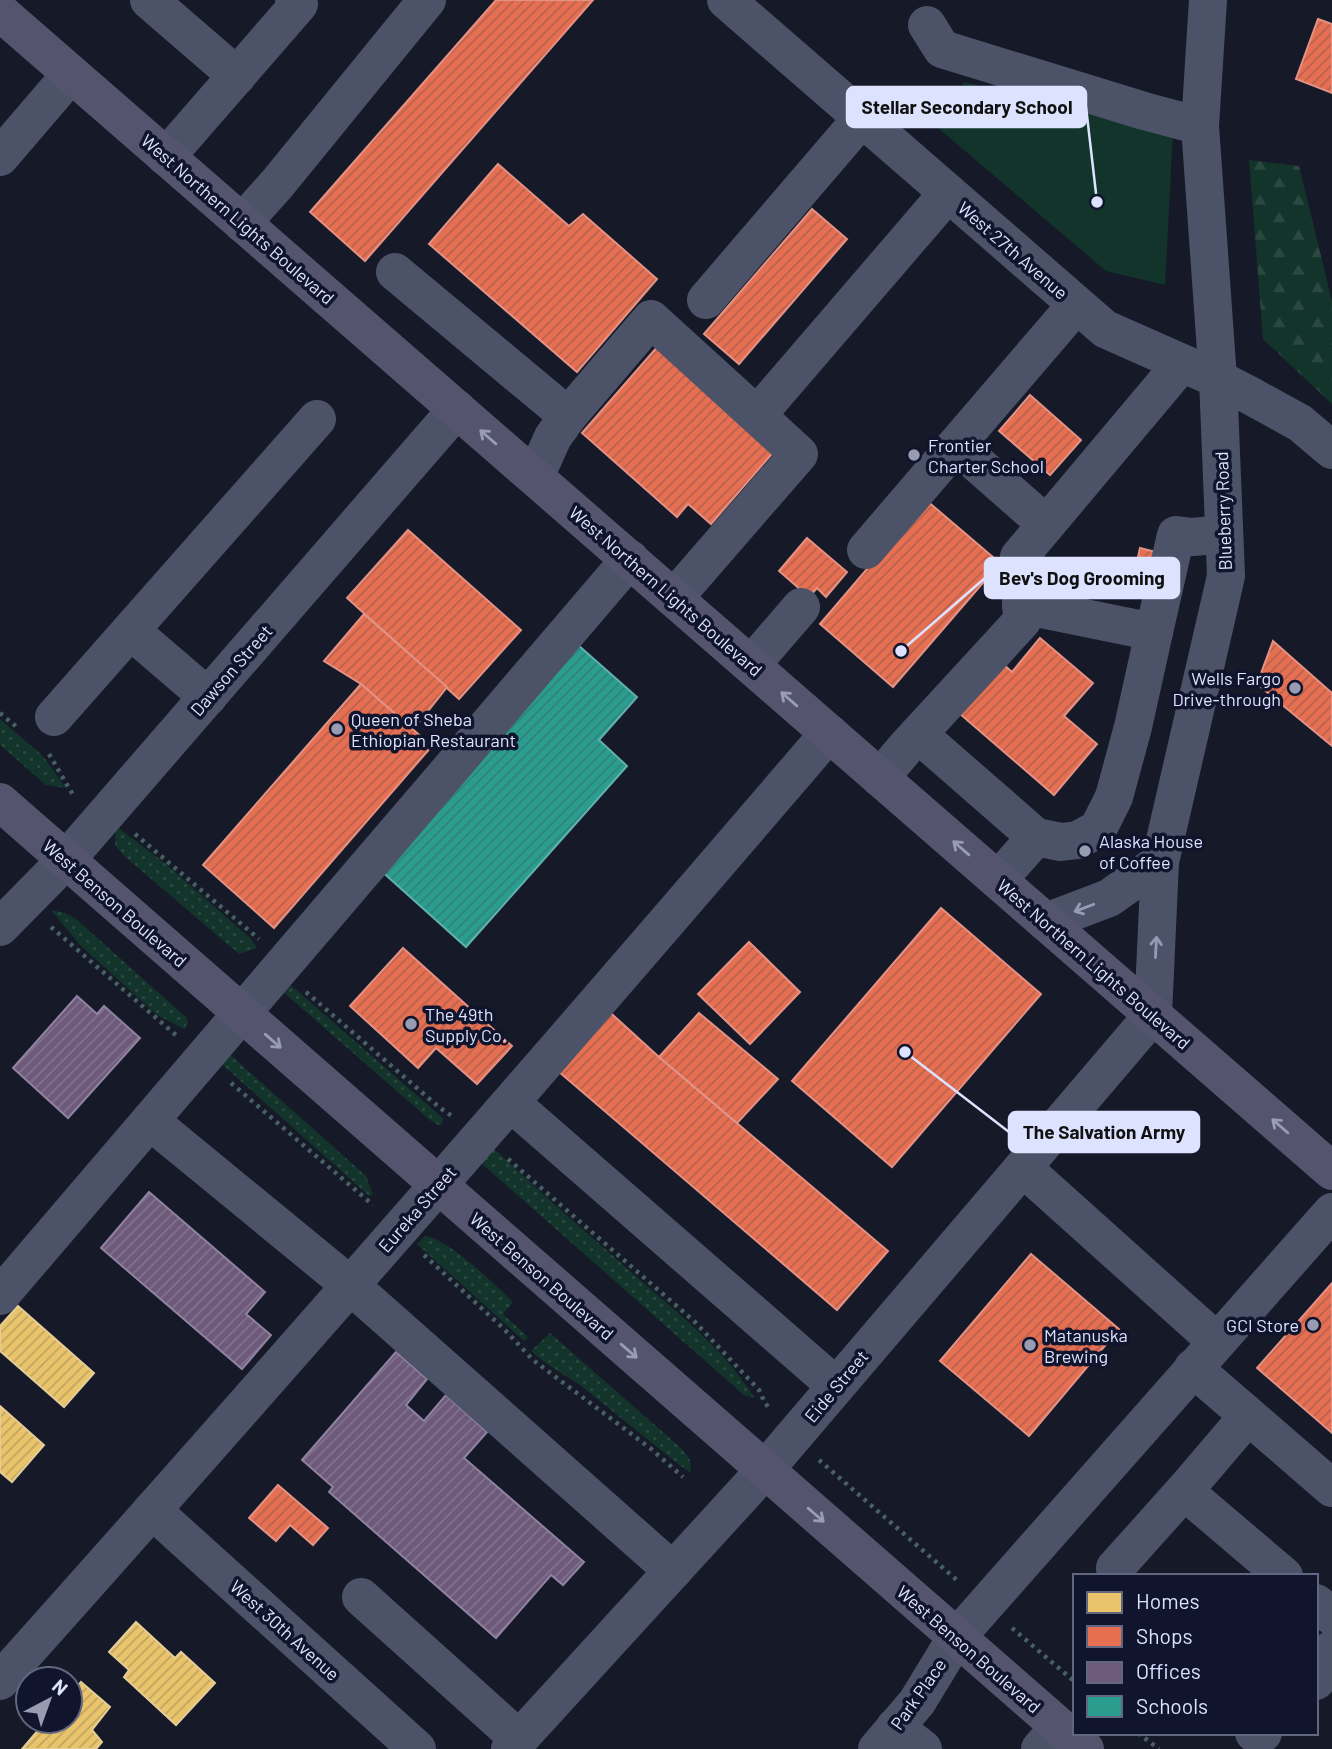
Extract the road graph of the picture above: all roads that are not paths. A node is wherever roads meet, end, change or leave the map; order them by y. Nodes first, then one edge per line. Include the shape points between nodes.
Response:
1 (9, 0) edge
2 (149, 0) edge
3 (294, 0) edge
4 (427, 0) edge
5 (726, 0) edge
6 (1208, 0) edge
7 (0, 11) edge
8 (927, 24) dead end
9 (71, 74) junction
10 (237, 76) junction
11 (862, 118) junction
12 (1200, 126) junction
13 (0, 156) edge
14 (166, 157) junction
15 (948, 192) junction
16 (242, 223) junction
17 (395, 272) dead end
18 (706, 300) dead end
19 (1076, 304) junction
20 (1182, 363) junction
21 (1218, 379) junction
22 (457, 409) junction
23 (758, 414) junction
24 (568, 416) junction
25 (317, 419) dead end
26 (956, 445) junction
27 (1332, 450) edge
28 (535, 477) junction
29 (1046, 524) junction
30 (1224, 534) junction
31 (866, 550) dead end
32 (630, 559) junction
33 (674, 598) junction
34 (1021, 606) junction
35 (801, 607) dead end
36 (131, 631) junction
37 (1154, 632) junction
38 (751, 664) junction
39 (208, 697) junction
40 (1133, 727) junction
41 (38, 732) road end
42 (829, 733) junction
43 (918, 734) junction
44 (1190, 734) junction
45 (880, 778) junction
46 (0, 802) edge
47 (1036, 837) junction
48 (66, 860) junction
49 (1160, 862) junction
50 (998, 880) junction
51 (11, 916) edge
52 (1046, 922) junction
53 (242, 1014) junction
54 (1153, 1015) junction
55 (511, 1103) junction
56 (150, 1121) junction
57 (1329, 1163) edge
58 (1023, 1168) junction
59 (438, 1184) junction
60 (1332, 1212) edge
61 (351, 1286) junction
62 (0, 1296) edge
63 (1205, 1355) junction
64 (836, 1386) junction
65 (1248, 1416) junction
66 (764, 1471) junction
67 (1332, 1488) edge
68 (1184, 1491) junction
69 (152, 1510) junction
70 (673, 1571) junction
71 (1116, 1574) edge
72 (1282, 1574) edge
73 (361, 1597) dead end
74 (1318, 1605) edge
75 (1332, 1616) edge
76 (956, 1638) junction
77 (1332, 1649) edge
78 (1318, 1677) edge
79 (0, 1681) edge
80 (898, 1742) edge
81 (1061, 1742) edge
82 (514, 1744) edge
83 (418, 1749) edge

1 - 7 street
2 - 10 street
3 - 10 street via 299,4
4 - 16 street
5 - 11 street, West 27th Avenue
6 - 12 street, Blueberry Road
7 - 9 main road, West Northern Lights Boulevard
8 - 12 street via 942,48
9 - 13 street
9 - 14 main road, West Northern Lights Boulevard
10 - 14 street
11 - 15 street, West 27th Avenue
11 - 18 street
12 - 21 street, Blueberry Road
14 - 16 main road, West Northern Lights Boulevard
15 - 19 street, West 27th Avenue
15 - 23 street
16 - 22 main road, West Northern Lights Boulevard
17 - 24 street
19 - 20 street, West 27th Avenue via 1105,329
19 - 26 street
20 - 21 street, West 27th Avenue
20 - 29 street
21 - 27 street, West 27th Avenue via 1300,423
21 - 30 street, Blueberry Road
28 -> 22 main road, West Northern Lights Boulevard
22 - 39 street, Dawson Street
23 - 24 street via 651,318
23 - 33 street via 799,453
24 - 28 street
25 - 36 street
26 - 29 street
26 - 31 street
28 - 32 main road, West Northern Lights Boulevard
29 - 34 street via 1018,557
30 - 37 street via 1176,535
30 - 44 street, Blueberry Road via 1226,576
32 - 33 main road, West Northern Lights Boulevard
32 - 53 street
33 - 38 main road, West Northern Lights Boulevard
34 - 37 street
34 - 43 street via 1023,621
35 - 38 street
36 - 39 street
36 - 41 street
37 - 40 street
42 -> 38 main road, West Northern Lights Boulevard
39 - 48 street, Dawson Street
40 - 44 street
40 - 47 street via 1114,797 1098,829 1078,840
42 - 45 main road, West Northern Lights Boulevard
42 - 55 street, Eureka Street
43 - 45 street
43 - 47 street
44 - 49 street, Blueberry Road
50 -> 45 main road, West Northern Lights Boulevard
46 - 48 main road, West Benson Boulevard
47 - 50 street
48 - 51 street, Dawson Street
48 - 53 main road, West Benson Boulevard
49 -> 52 street via 1109,898
54 -> 49 street, Blueberry Road
50 - 52 main road, West Northern Lights Boulevard
52 - 54 main road, West Northern Lights Boulevard
53 - 56 street
53 -> 59 main road, West Benson Boulevard
57 -> 54 main road, West Northern Lights Boulevard
54 - 58 street, Eide Street
55 - 59 street, Eureka Street
55 - 64 street
56 - 61 street
56 - 62 street
58 - 63 street
58 - 64 street, Eide Street
59 - 61 street, Eureka Street
59 -> 66 main road, West Benson Boulevard
60 - 63 street, Park Place
61 - 69 street, Eureka Street
61 - 70 street
63 - 65 street
63 - 76 street, Park Place
64 - 66 street, Eide Street
65 - 67 street
65 - 68 street
66 - 70 street, Eide Street
66 -> 76 main road, West Benson Boulevard
68 - 71 street via 1115,1568
68 - 72 street
69 - 79 street, Eureka Street
69 - 83 street, West 30th Avenue
70 - 82 street, Eide Street
73 - 82 street
74 - 75 street
76 - 80 street, Park Place
76 - 81 main road, West Benson Boulevard
77 - 78 street

